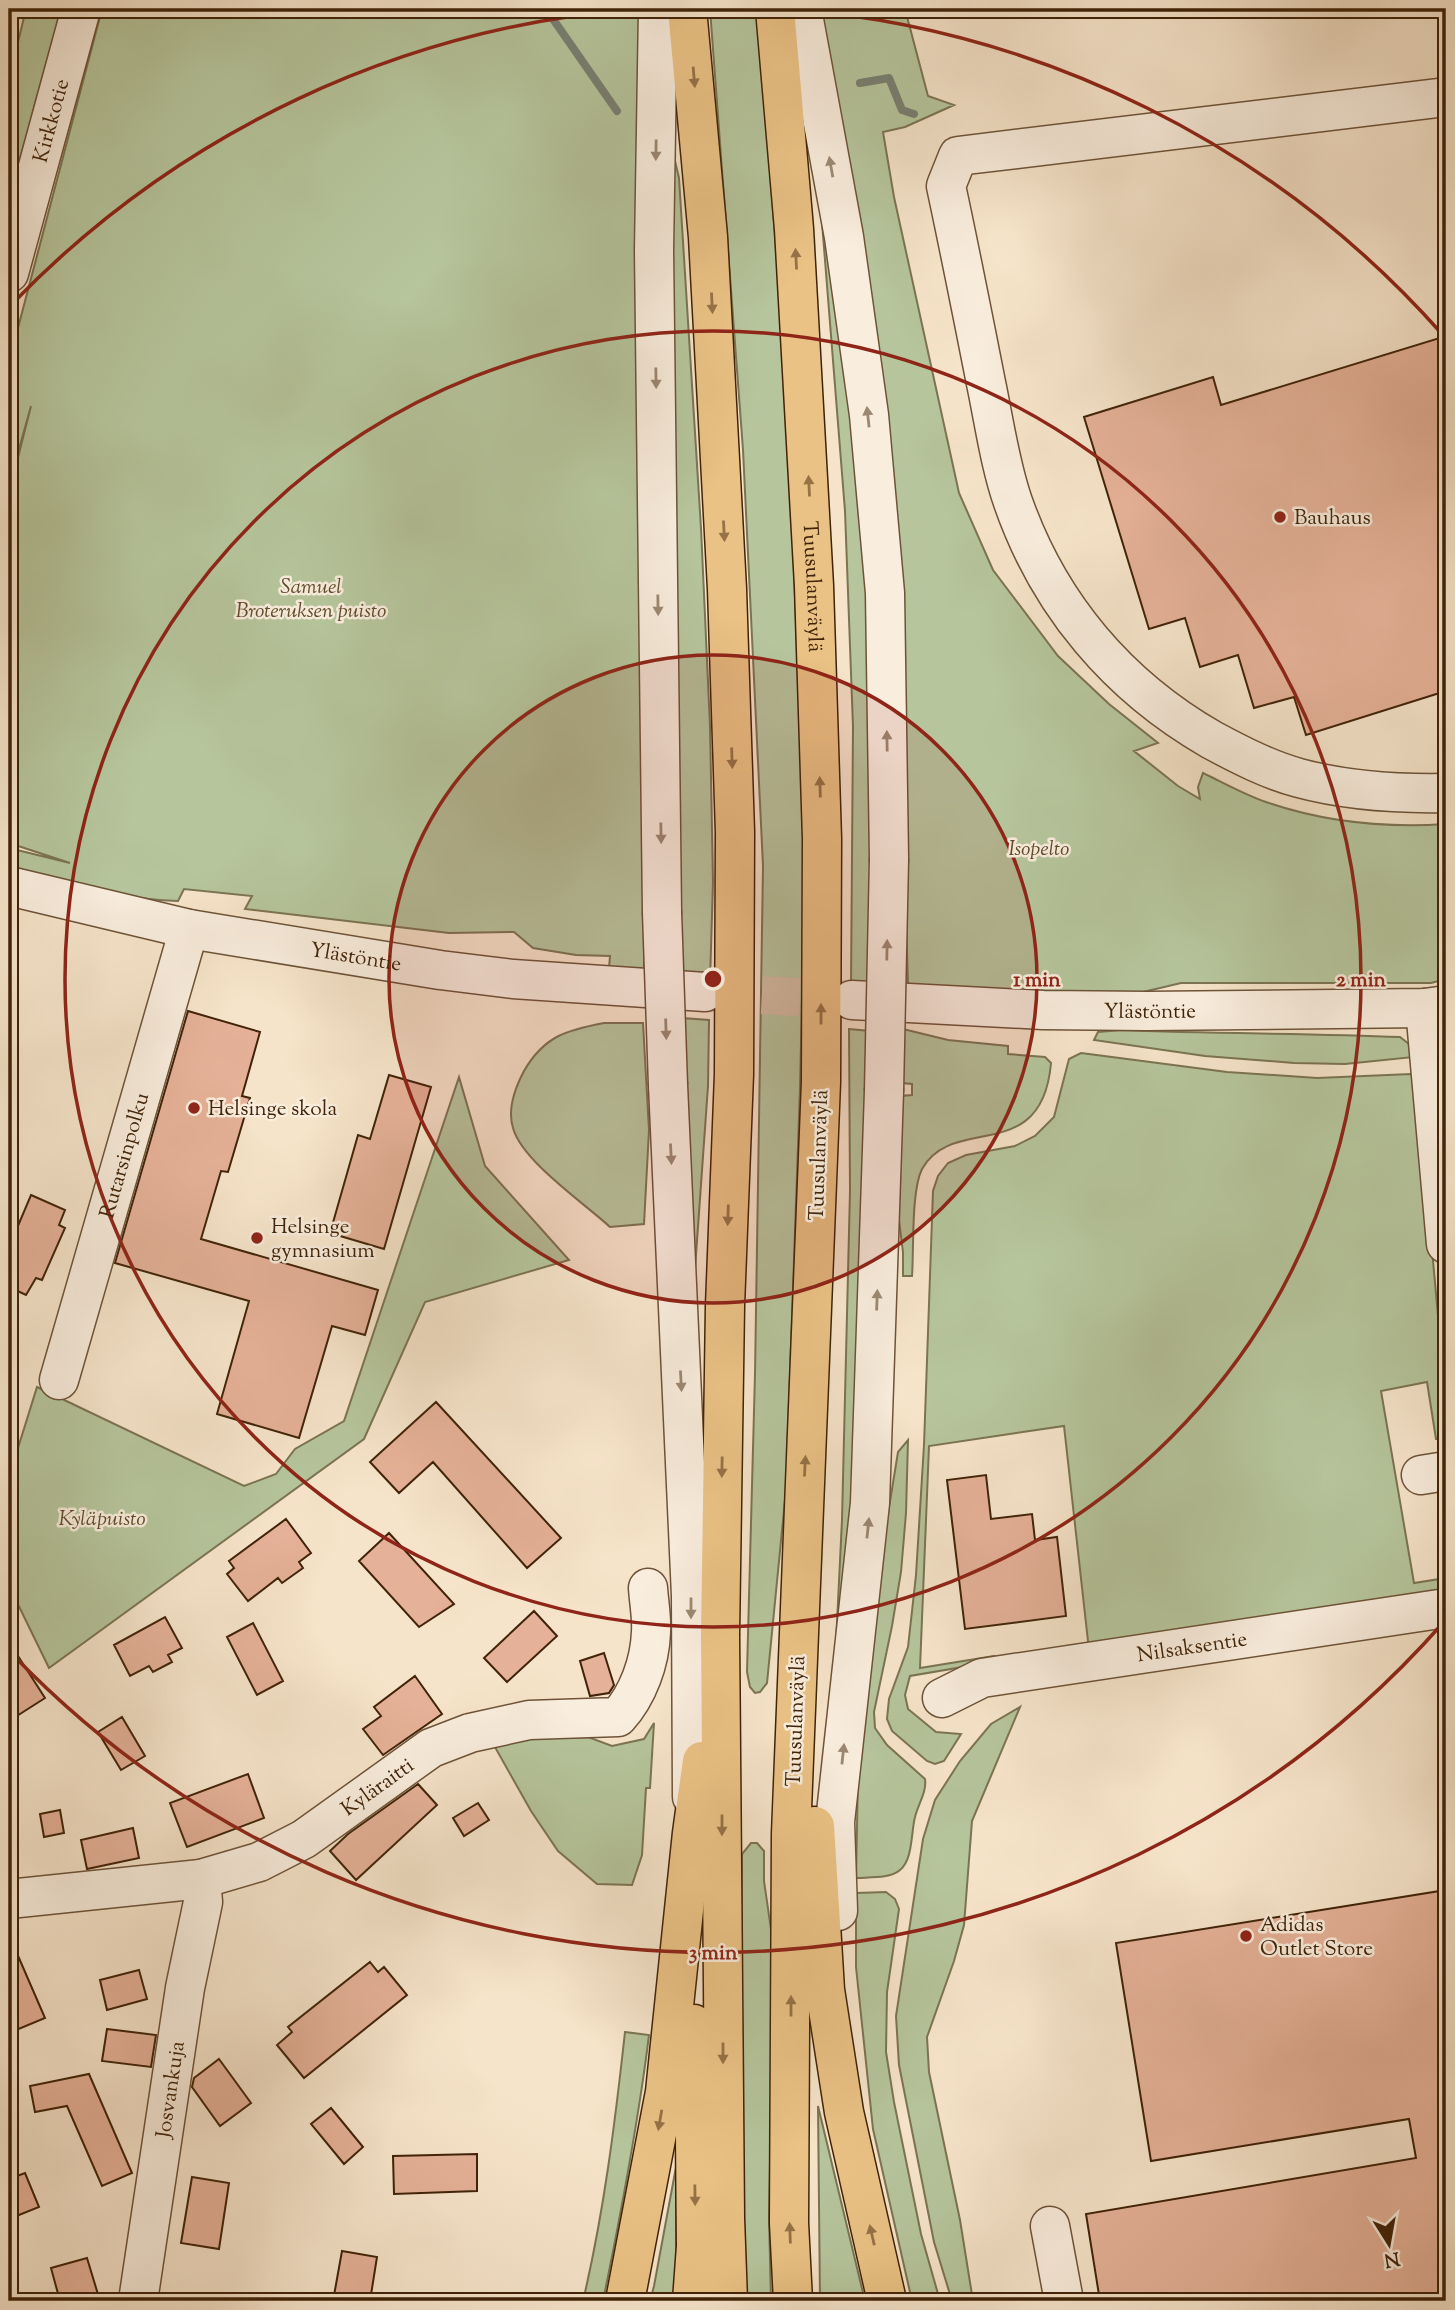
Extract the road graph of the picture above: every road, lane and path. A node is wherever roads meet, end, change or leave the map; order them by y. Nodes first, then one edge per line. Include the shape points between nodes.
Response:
1 (81, 9) edge
2 (658, 9) edge
3 (687, 9) edge
4 (775, 9) edge
5 (802, 9) edge
6 (1446, 97) edge
7 (9, 273) edge
8 (1446, 793) edge
9 (9, 886) edge
10 (188, 929) junction
11 (705, 992) tunnel mouth
12 (852, 1000) tunnel mouth
13 (1436, 1006) edge
14 (1440, 1099) edge
15 (1446, 1244) edge
16 (59, 1380) dead end
17 (649, 1588) dead end
18 (1446, 1608) edge
19 (798, 1632) junction
20 (720, 1635) junction
21 (942, 1698) dead end
22 (692, 1833) junction
23 (201, 1879) junction
24 (9, 1899) edge
25 (844, 2112) junction
26 (1050, 2226) dead end
27 (138, 2301) edge
28 (625, 2301) edge
29 (692, 2301) edge
30 (728, 2301) edge
31 (793, 2301) edge
32 (887, 2301) edge
33 (1064, 2301) edge

1 - 7 street, Kirkkotie
2 -> 22 street, bridge via 654,250 662,912 691,1596
3 -> 20 highway via 710,264 734,832 734,1074
19 -> 4 highway, Tuusulanväylä via 821,1082 822,839 814,586 794,229
25 -> 5 street, bridge via 835,1822 870,1503 889,859 885,593 869,415 844,237
6 - 8 street via 958,156 946,186 1013,500 1063,604 1094,645 1133,685 1191,728 1245,758 1298,778 1349,789
9 - 10 street, Ylästöntie
10 - 11 street, Ylästöntie via 513,979
10 - 16 street, Rutarsinpolku
12 - 13 street, Ylästöntie via 1108,1011
13 - 14 street
14 - 15 street
17 - 23 street, Kyläraitti via 652,1633 643,1674 618,1717 529,1720 470,1733 431,1748 304,1839 259,1862
18 - 21 street, Nilsaksentie via 982,1678
19 - 25 highway via 825,1990
31 -> 19 highway, Tuusulanväylä via 789,2223 791,1834
20 - 22 highway
20 -> 30 highway
22 -> 28 highway via 666,2092
22 -> 29 highway via 696,2246
23 - 24 street, Kyläraitti
23 - 27 street, Josvankuja via 203,1902 184,1989
32 -> 25 highway
26 - 33 street

